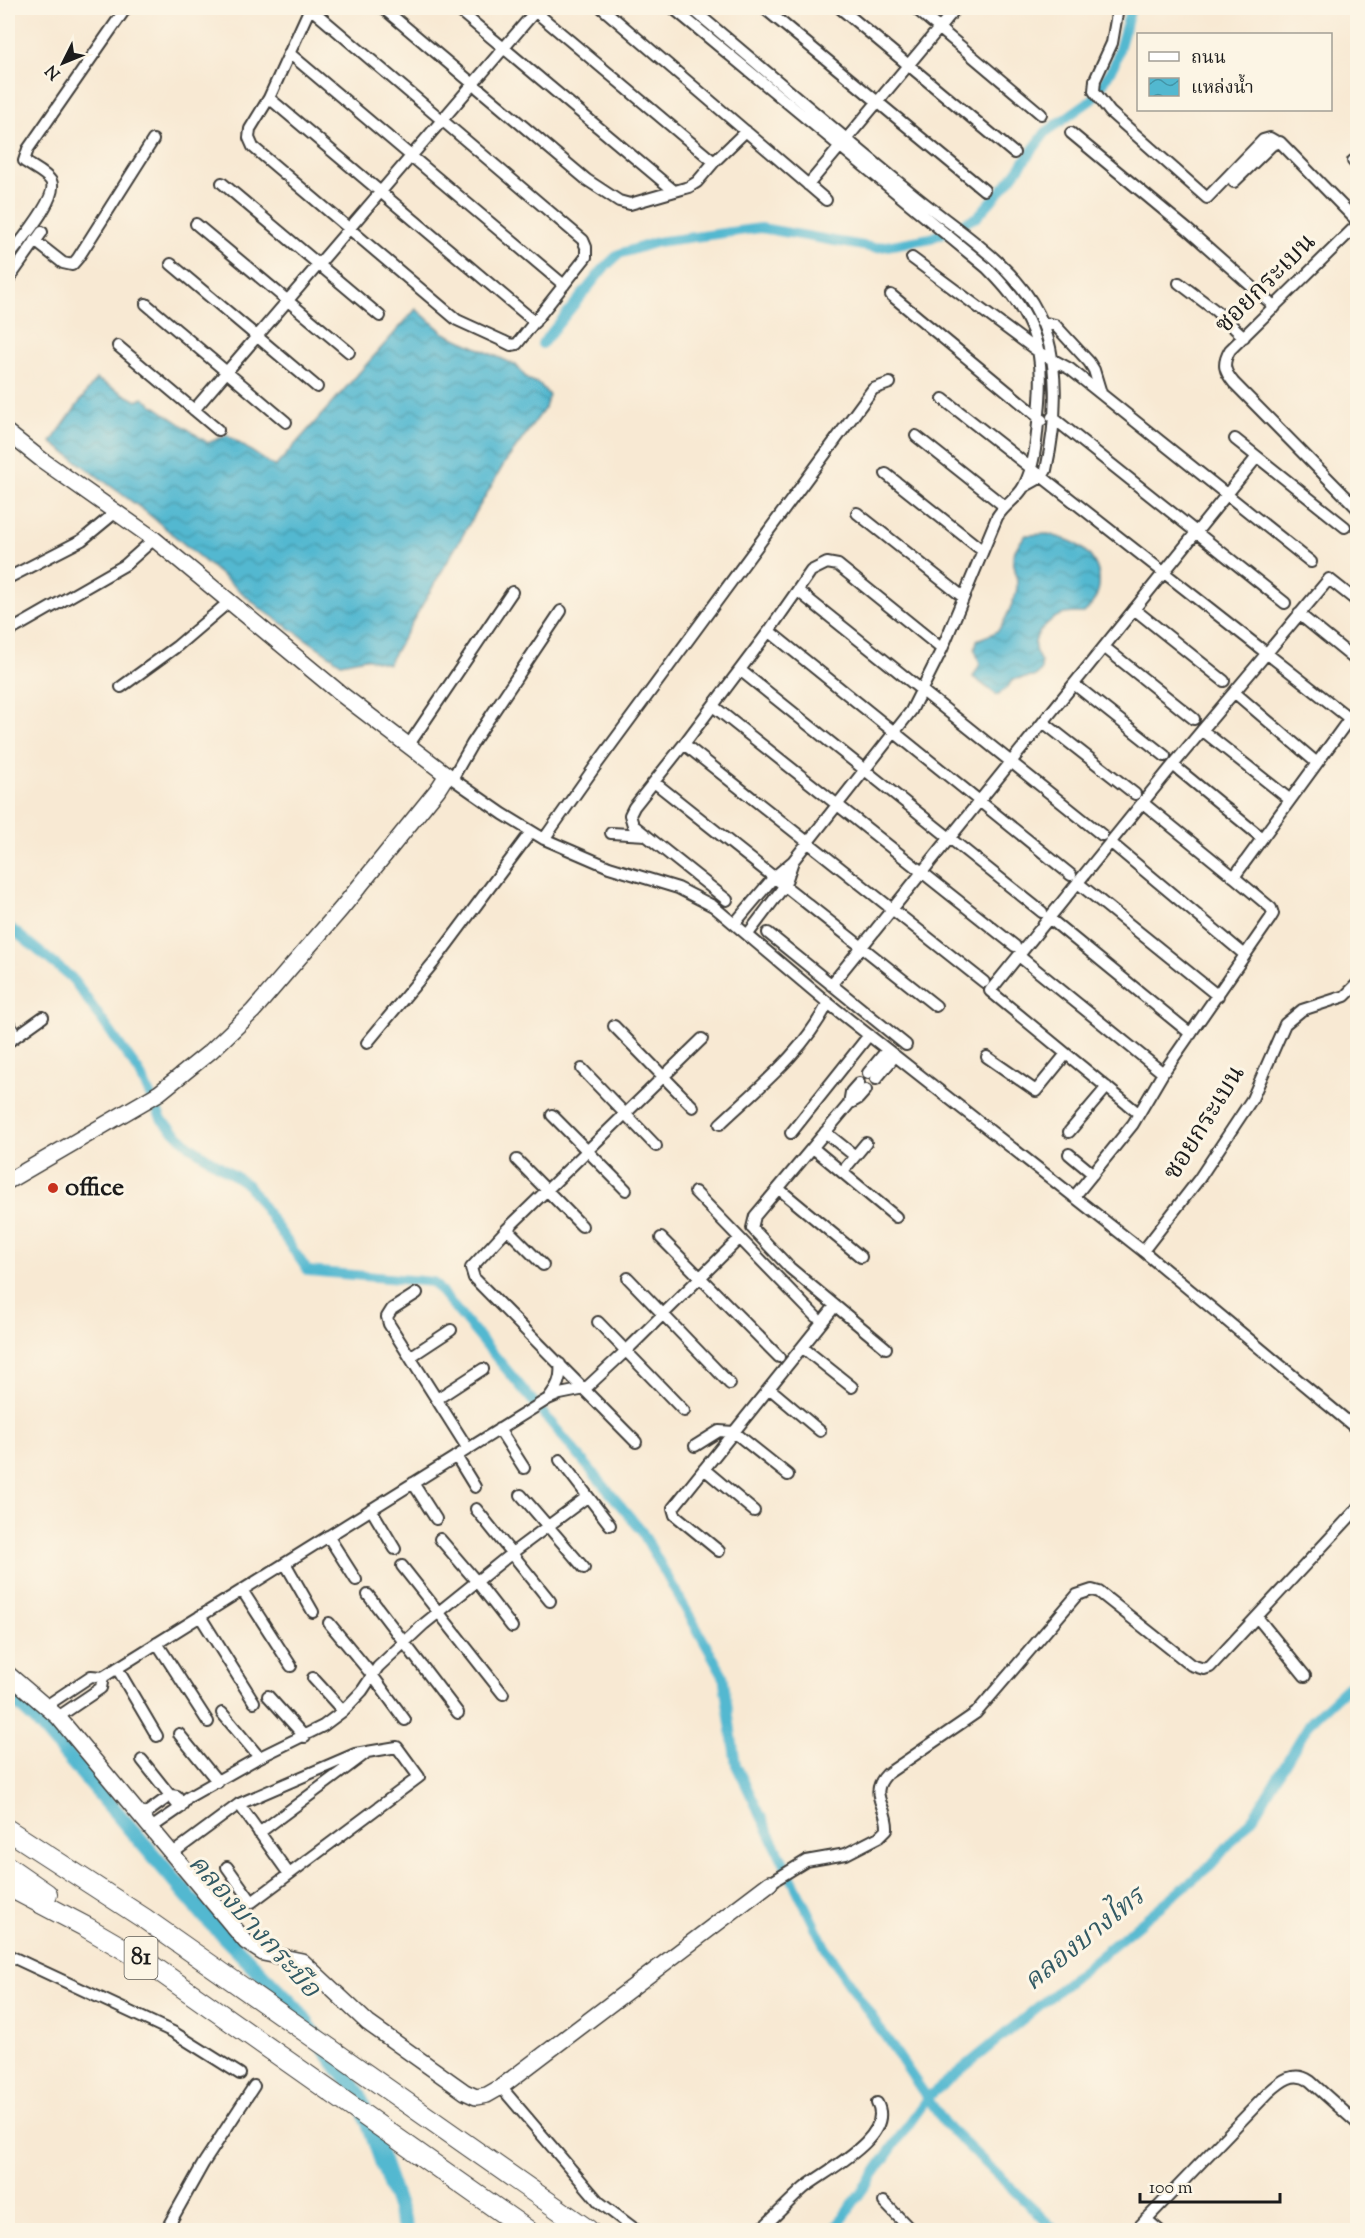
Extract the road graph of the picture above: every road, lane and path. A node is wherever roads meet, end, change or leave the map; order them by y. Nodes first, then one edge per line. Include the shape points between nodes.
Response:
1 (126, 8) edge
2 (310, 8) edge
3 (383, 8) edge
4 (456, 8) edge
5 (602, 8) edge
6 (673, 8) edge
7 (691, 8) edge
8 (764, 8) edge
9 (840, 8) edge
10 (915, 8) edge
11 (956, 8) edge
12 (1118, 8) edge
13 (534, 9) edge
14 (939, 28) junction
15 (723, 43) junction
16 (504, 48) junction
17 (289, 53) junction
18 (908, 64) junction
19 (473, 84) junction
20 (269, 98) junction
21 (877, 102) junction
22 (1041, 114) dead end
23 (442, 120) junction
24 (746, 131) junction
25 (1071, 132) dead end
26 (153, 141) dead end
27 (1277, 142) junction
28 (843, 143) junction
29 (1014, 153) dead end
30 (411, 156) junction
31 (714, 162) junction
32 (1234, 182) dead end
33 (222, 183) dead end
34 (808, 185) junction
35 (673, 190) junction
36 (984, 190) dead end
37 (380, 192) junction
38 (826, 200) dead end
39 (1358, 223) edge
40 (196, 224) dead end
41 (349, 229) junction
42 (8, 258) edge
43 (912, 258) dead end
44 (171, 264) dead end
45 (319, 264) junction
46 (991, 264) junction
47 (8, 280) edge
48 (1179, 283) dead end
49 (564, 285) junction
50 (891, 296) dead end
51 (288, 301) junction
52 (146, 304) dead end
53 (1275, 308) junction
54 (380, 316) dead end
55 (535, 322) junction
56 (1041, 322) junction
57 (257, 336) junction
58 (1244, 337) junction
59 (118, 346) dead end
60 (349, 352) dead end
61 (1040, 353) junction
62 (1053, 360) junction
63 (227, 372) junction
64 (890, 383) dead end
65 (317, 387) dead end
66 (1101, 394) junction
67 (943, 399) dead end
68 (194, 410) junction
69 (1039, 418) junction
70 (286, 422) dead end
71 (1052, 422) junction
72 (218, 430) dead end
73 (8, 433) edge
74 (916, 436) dead end
75 (1235, 439) dead end
76 (1257, 457) junction
77 (1031, 468) junction
78 (886, 474) dead end
79 (1042, 477) junction
80 (1024, 487) junction
81 (1227, 494) junction
82 (1004, 506) junction
83 (1358, 509) edge
84 (116, 512) junction
85 (857, 513) dead end
86 (1346, 527) dead end
87 (1197, 532) junction
88 (154, 539) junction
89 (983, 551) junction
90 (1311, 562) dead end
91 (1164, 573) junction
92 (8, 578) edge
93 (798, 591) junction
94 (512, 592) dead end
95 (963, 597) junction
96 (230, 601) junction
97 (1358, 602) edge
98 (1285, 603) dead end
99 (1134, 609) junction
100 (561, 611) dead end
101 (1299, 614) junction
102 (769, 631) junction
103 (8, 632) edge
104 (1104, 647) junction
105 (942, 649) junction
106 (1267, 653) junction
107 (1358, 662) edge
108 (740, 670) junction
109 (1224, 681) dead end
110 (1074, 684) junction
111 (121, 687) dead end
112 (922, 691) junction
113 (1234, 692) junction
114 (713, 706) junction
115 (1358, 707) edge
116 (1349, 718) junction
117 (1194, 719) dead end
118 (1043, 722) junction
119 (1202, 730) junction
120 (894, 732) junction
121 (684, 744) junction
122 (408, 746) junction
123 (1165, 756) dead end
124 (1011, 762) junction
125 (1317, 763) junction
126 (1173, 765) junction
127 (865, 770) junction
128 (450, 777) junction
129 (654, 782) junction
130 (1139, 799) junction
131 (1289, 800) junction
132 (980, 801) junction
133 (837, 805) junction
134 (531, 832) junction
135 (611, 833) dead end
136 (646, 835) junction
137 (1262, 837) junction
138 (950, 838) junction
139 (544, 839) junction
140 (1106, 839) junction
141 (808, 842) junction
142 (793, 861) junction
143 (922, 872) junction
144 (774, 877) junction
145 (1234, 877) junction
146 (1075, 879) junction
147 (785, 885) junction
148 (727, 900) dead end
149 (892, 909) junction
150 (1045, 915) junction
151 (735, 923) junction
152 (768, 933) dead end
153 (748, 934) junction
154 (862, 947) junction
155 (1017, 951) junction
156 (1245, 955) junction
157 (984, 982) dead end
158 (1358, 983) edge
159 (831, 985) junction
160 (1218, 996) junction
161 (828, 1003) junction
162 (936, 1006) dead end
163 (43, 1017) dead end
164 (8, 1022) edge
165 (614, 1026) dead end
166 (1191, 1034) junction
167 (869, 1035) junction
168 (12, 1039) edge
169 (702, 1039) dead end
170 (367, 1043) dead end
171 (906, 1045) dead end
172 (891, 1053) junction
173 (1066, 1054) junction
174 (987, 1058) dead end
175 (582, 1069) dead end
176 (1163, 1073) junction
177 (872, 1076) dead end
178 (663, 1077) junction
179 (863, 1086) dead end
180 (1107, 1087) junction
181 (693, 1107) dead end
182 (1138, 1113) junction
183 (625, 1114) junction
184 (552, 1115) dead end
185 (720, 1124) dead end
186 (825, 1132) junction
187 (1069, 1132) dead end
188 (791, 1133) dead end
189 (866, 1143) dead end
190 (656, 1146) dead end
191 (813, 1148) junction
192 (587, 1151) junction
193 (1069, 1154) dead end
194 (855, 1156) junction
195 (518, 1160) dead end
196 (842, 1172) junction
197 (1093, 1174) junction
198 (8, 1181) edge
199 (779, 1189) junction
200 (546, 1190) junction
201 (626, 1190) dead end
202 (695, 1192) dead end
203 (1074, 1197) junction
204 (896, 1217) dead end
205 (582, 1226) dead end
206 (507, 1229) junction
207 (661, 1238) dead end
208 (739, 1239) junction
209 (1143, 1251) junction
210 (861, 1257) dead end
211 (543, 1265) dead end
212 (701, 1277) junction
213 (628, 1278) dead end
214 (417, 1293) dead end
215 (835, 1306) junction
216 (663, 1315) junction
217 (816, 1317) dead end
218 (598, 1322) dead end
219 (451, 1330) dead end
220 (802, 1347) junction
221 (886, 1348) dead end
222 (626, 1351) junction
223 (410, 1358) junction
224 (778, 1358) dead end
225 (560, 1364) junction
226 (483, 1369) dead end
227 (730, 1384) dead end
228 (852, 1387) dead end
229 (769, 1388) junction
230 (585, 1389) junction
231 (436, 1399) junction
232 (548, 1399) junction
233 (684, 1411) dead end
234 (500, 1429) junction
235 (1358, 1430) edge
236 (820, 1431) dead end
237 (734, 1432) junction
238 (636, 1442) dead end
239 (694, 1446) dead end
240 (468, 1449) junction
241 (456, 1456) junction
242 (560, 1460) dead end
243 (524, 1468) dead end
244 (705, 1469) junction
245 (788, 1475) dead end
246 (413, 1483) junction
247 (475, 1487) dead end
248 (521, 1496) dead end
249 (587, 1497) junction
250 (1358, 1508) edge
251 (371, 1509) junction
252 (476, 1509) dead end
253 (754, 1511) dead end
254 (436, 1519) dead end
255 (548, 1525) junction
256 (610, 1525) dead end
257 (328, 1536) junction
258 (440, 1539) dead end
259 (395, 1549) dead end
260 (719, 1551) dead end
261 (512, 1553) junction
262 (285, 1563) junction
263 (402, 1566) dead end
264 (584, 1568) dead end
265 (356, 1580) dead end
266 (477, 1582) junction
267 (242, 1590) junction
268 (368, 1595) dead end
269 (550, 1600) dead end
270 (313, 1612) dead end
271 (439, 1612) junction
272 (200, 1616) junction
273 (1257, 1617) junction
274 (328, 1623) dead end
275 (512, 1627) dead end
276 (405, 1642) junction
277 (157, 1643) junction
278 (291, 1666) dead end
279 (117, 1668) junction
280 (8, 1674) edge
281 (372, 1675) junction
282 (1305, 1676) dead end
283 (313, 1678) dead end
284 (503, 1694) dead end
285 (268, 1696) dead end
286 (254, 1702) dead end
287 (52, 1711) junction
288 (343, 1711) junction
289 (222, 1713) dead end
290 (458, 1713) dead end
291 (405, 1720) dead end
292 (208, 1722) dead end
293 (179, 1734) dead end
294 (157, 1736) dead end
295 (305, 1737) junction
296 (371, 1750) junction
297 (259, 1758) junction
298 (142, 1760) dead end
299 (218, 1782) junction
300 (171, 1795) junction
301 (187, 1798) junction
302 (239, 1804) junction
303 (180, 1808) junction
304 (147, 1822) junction
305 (8, 1830) edge
306 (259, 1833) junction
307 (173, 1853) junction
308 (8, 1867) edge
309 (227, 1867) dead end
310 (289, 1874) junction
311 (770, 1883) joint
312 (8, 1886) edge
313 (8, 1955) edge
314 (148, 1963) junction
315 (240, 2074) dead end
316 (254, 2086) dead end
317 (501, 2087) junction
318 (877, 2103) dead end
319 (1358, 2124) edge
320 (884, 2202) dead end
321 (1146, 2219) junction
322 (166, 2230) edge
323 (527, 2230) edge
324 (588, 2230) edge
325 (636, 2230) edge
326 (760, 2230) edge
327 (911, 2230) edge
328 (1136, 2230) edge
329 (1159, 2230) edge

1 - 42 street via 24,155 24,161 50,179 51,198
2 - 17 street
2 - 23 street
3 - 19 street
4 - 16 street
5 - 24 street
6 - 15 street
7 - 15 street
8 - 21 street
9 - 18 street
10 - 14 street
11 - 14 street
12 - 27 street via 1112,43 1094,91 1103,105 1207,198 1263,140
13 - 16 street
13 - 31 street
14 - 18 street
14 - 22 street
15 - 28 street
16 - 19 street
16 - 35 street
17 - 20 street
17 - 30 street
18 - 21 street
18 - 29 street
19 - 23 street
19 - 35 street via 587,180 619,201 630,204
20 - 37 street
20 - 41 street via 250,129 253,147
21 - 28 street
21 - 36 street
23 - 30 street
23 - 49 street via 583,240 586,257
24 - 31 street
24 - 34 street
25 - 53 street
26 - 47 street via 72,265 63,263 39,237
27 - 32 street
27 - 39 street
28 - 34 street
28 - 46 street
30 - 37 street
30 - 49 street
31 - 35 street via 697,182
33 - 45 street
34 - 38 street
37 - 41 street
37 - 55 street
39 - 53 street, ซอยกระเบน
40 - 51 street
41 - 45 street
41 - 55 street via 457,320 474,329 511,345 523,339
43 - 61 street
44 - 57 street
45 - 51 street
45 - 54 street
46 - 56 street via 1018,282
46 - 61 street via 1022,309
48 - 58 street
49 - 55 street
50 - 69 street
51 - 57 street
51 - 60 street
52 - 63 street
53 - 58 street, ซอยกระเบน
56 - 62 street
56 - 66 street via 1055,325 1089,362
57 - 63 street
57 - 65 street
58 - 83 street, ซอยกระเบน via 1225,359 1225,372
59 - 68 street
61 - 62 street
61 - 69 street
62 - 66 street
62 - 71 street
63 - 68 street
63 - 70 street
64 - 139 street via 873,389
66 - 81 street
67 - 77 street
68 - 72 street
69 - 71 street
69 - 77 street
71 - 79 street
71 - 87 street
73 - 84 street
74 - 82 street
75 - 76 street
76 - 81 street
76 - 86 street
77 - 79 street
77 - 80 street
78 - 89 street
79 - 80 street
79 - 91 street
80 - 82 street
81 - 87 street
81 - 90 street
82 - 89 street
84 - 88 street
84 - 92 street via 82,540
85 - 95 street
87 - 91 street
87 - 98 street
88 - 96 street
88 - 103 street via 125,565
89 - 95 street
91 - 99 street
91 - 106 street
93 - 102 street
93 - 105 street via 820,565 838,565
93 - 112 street
94 - 122 street
95 - 105 street
96 - 111 street
96 - 122 street
97 - 101 street via 1329,579
99 - 104 street
99 - 109 street
100 - 128 street
101 - 106 street
101 - 107 street
102 - 108 street
102 - 120 street
104 - 110 street
104 - 117 street
105 - 112 street
106 - 113 street
106 - 116 street
108 - 114 street
108 - 127 street
110 - 118 street
110 - 123 street
112 - 120 street
112 - 124 street
113 - 119 street
113 - 125 street
114 - 121 street
114 - 133 street
115 - 116 street
116 - 125 street
118 - 124 street
118 - 130 street
119 - 126 street
119 - 131 street
120 - 127 street
120 - 132 street
121 - 129 street
121 - 141 street
122 - 128 street
124 - 132 street
124 - 140 street
125 - 131 street
126 - 130 street
126 - 137 street
127 - 133 street
127 - 138 street
128 - 134 street
128 - 198 street via 253,1011 211,1051 159,1093
129 - 136 street via 630,815 633,825
129 - 144 street
130 - 140 street
130 - 145 street
131 - 137 street
132 - 138 street
132 - 146 street
133 - 141 street
133 - 143 street
134 - 139 street
134 - 170 street via 441,953
135 - 136 street
136 - 148 street
137 - 145 street
138 - 143 street
138 - 150 street
139 - 151 street via 609,867 694,894
140 - 146 street
140 - 156 street
141 - 142 street
141 - 149 street
142 - 144 street
142 - 147 street
143 - 149 street
143 - 155 street
144 - 147 street
144 - 151 street
145 - 156 street via 1273,914
146 - 150 street
146 - 160 street
147 - 153 street
147 - 154 street
149 - 154 street
149 - 157 street
150 - 155 street
150 - 166 street
151 - 153 street
152 - 159 street
153 - 161 street
154 - 159 street
154 - 162 street
155 - 173 street via 990,991
155 - 176 street
156 - 160 street
158 - 209 street, ซอยกระเบน via 1345,996 1302,1010 1286,1024 1252,1099 1199,1179
159 - 171 street
160 - 166 street
161 - 167 street
161 - 185 street via 809,1035
163 - 168 street
164 - 168 street
165 - 178 street
166 - 176 street
167 - 172 street
167 - 188 street
169 - 178 street
172 - 177 street
172 - 203 street
173 - 174 street via 1036,1091
173 - 180 street
175 - 183 street
176 - 182 street
178 - 181 street
178 - 183 street
179 - 186 street via 851,1092 849,1104
180 - 182 street
180 - 187 street
182 - 197 street
183 - 190 street
183 - 192 street
184 - 192 street
186 - 191 street
186 - 194 street
189 - 194 street
191 - 196 street
191 - 199 street
192 - 200 street
192 - 201 street
193 - 197 street
194 - 196 street
195 - 200 street
196 - 204 street
197 - 203 street
199 - 210 street
199 - 215 street via 755,1216 752,1228 790,1268
200 - 205 street
200 - 206 street
202 - 208 street
203 - 209 street
206 - 211 street
206 - 225 street via 471,1268 472,1273
207 - 212 street
208 - 212 street
208 - 217 street
209 - 235 street
212 - 216 street
212 - 224 street
213 - 216 street
214 - 223 street via 392,1309 387,1317
215 - 220 street
215 - 221 street
216 - 222 street
216 - 227 street
218 - 222 street
219 - 223 street
220 - 228 street
220 - 229 street
222 - 230 street
222 - 233 street
223 - 231 street
225 - 230 street
225 - 232 street via 562,1375
226 - 231 street
229 - 236 street
229 - 237 street
230 - 232 street
230 - 238 street
231 - 240 street
232 - 234 street
234 - 240 street
234 - 243 street
237 - 239 street via 719,1431
237 - 244 street
237 - 245 street
240 - 241 street
241 - 246 street
241 - 247 street
242 - 249 street
244 - 253 street
244 - 260 street via 673,1512
246 - 251 street
246 - 254 street
248 - 255 street
249 - 255 street
249 - 256 street
250 - 273 street
251 - 257 street
251 - 259 street
252 - 261 street
255 - 261 street
255 - 264 street
257 - 262 street
257 - 265 street
258 - 266 street
261 - 266 street
261 - 269 street
262 - 267 street
262 - 270 street
263 - 271 street
266 - 271 street
266 - 275 street
267 - 272 street
267 - 278 street
268 - 276 street
271 - 276 street
271 - 284 street
272 - 277 street
272 - 286 street
273 - 282 street
273 - 311 street via 1210,1667 1198,1669 1099,1592 1077,1595 976,1713 879,1783 877,1791 887,1820 887,1829 879,1837 846,1854 806,1861
274 - 281 street
276 - 281 street
276 - 290 street
277 - 279 street
277 - 292 street
279 - 287 street via 103,1677 91,1676
279 - 294 street
280 - 287 street
281 - 288 street
281 - 291 street
283 - 288 street
285 - 295 street
287 - 304 street
288 - 295 street
289 - 297 street
293 - 299 street
295 - 297 street
296 - 302 street
296 - 306 street
296 - 310 street via 397,1747 419,1777
297 - 299 street
298 - 300 street
299 - 301 street
300 - 301 street
300 - 303 street
300 - 304 street
301 - 303 street
302 - 306 street
302 - 307 street
303 - 304 street
304 - 307 street
305 - 324 highway, 81 via 116,1899
306 - 310 street
307 - 317 street via 246,1942 263,1953 302,1961 368,2023 465,2092 476,2097
308 - 314 highway, 81
309 - 310 street via 252,1902
311 - 317 street
312 - 314 highway, 81
313 - 315 street via 174,2032
314 - 323 highway, 81
316 - 322 street
317 - 325 street via 598,2202
318 - 326 street via 880,2121 851,2158 805,2187
319 - 321 street via 1310,2081 1288,2077 1269,2091
320 - 327 street
321 - 328 street
321 - 329 street

